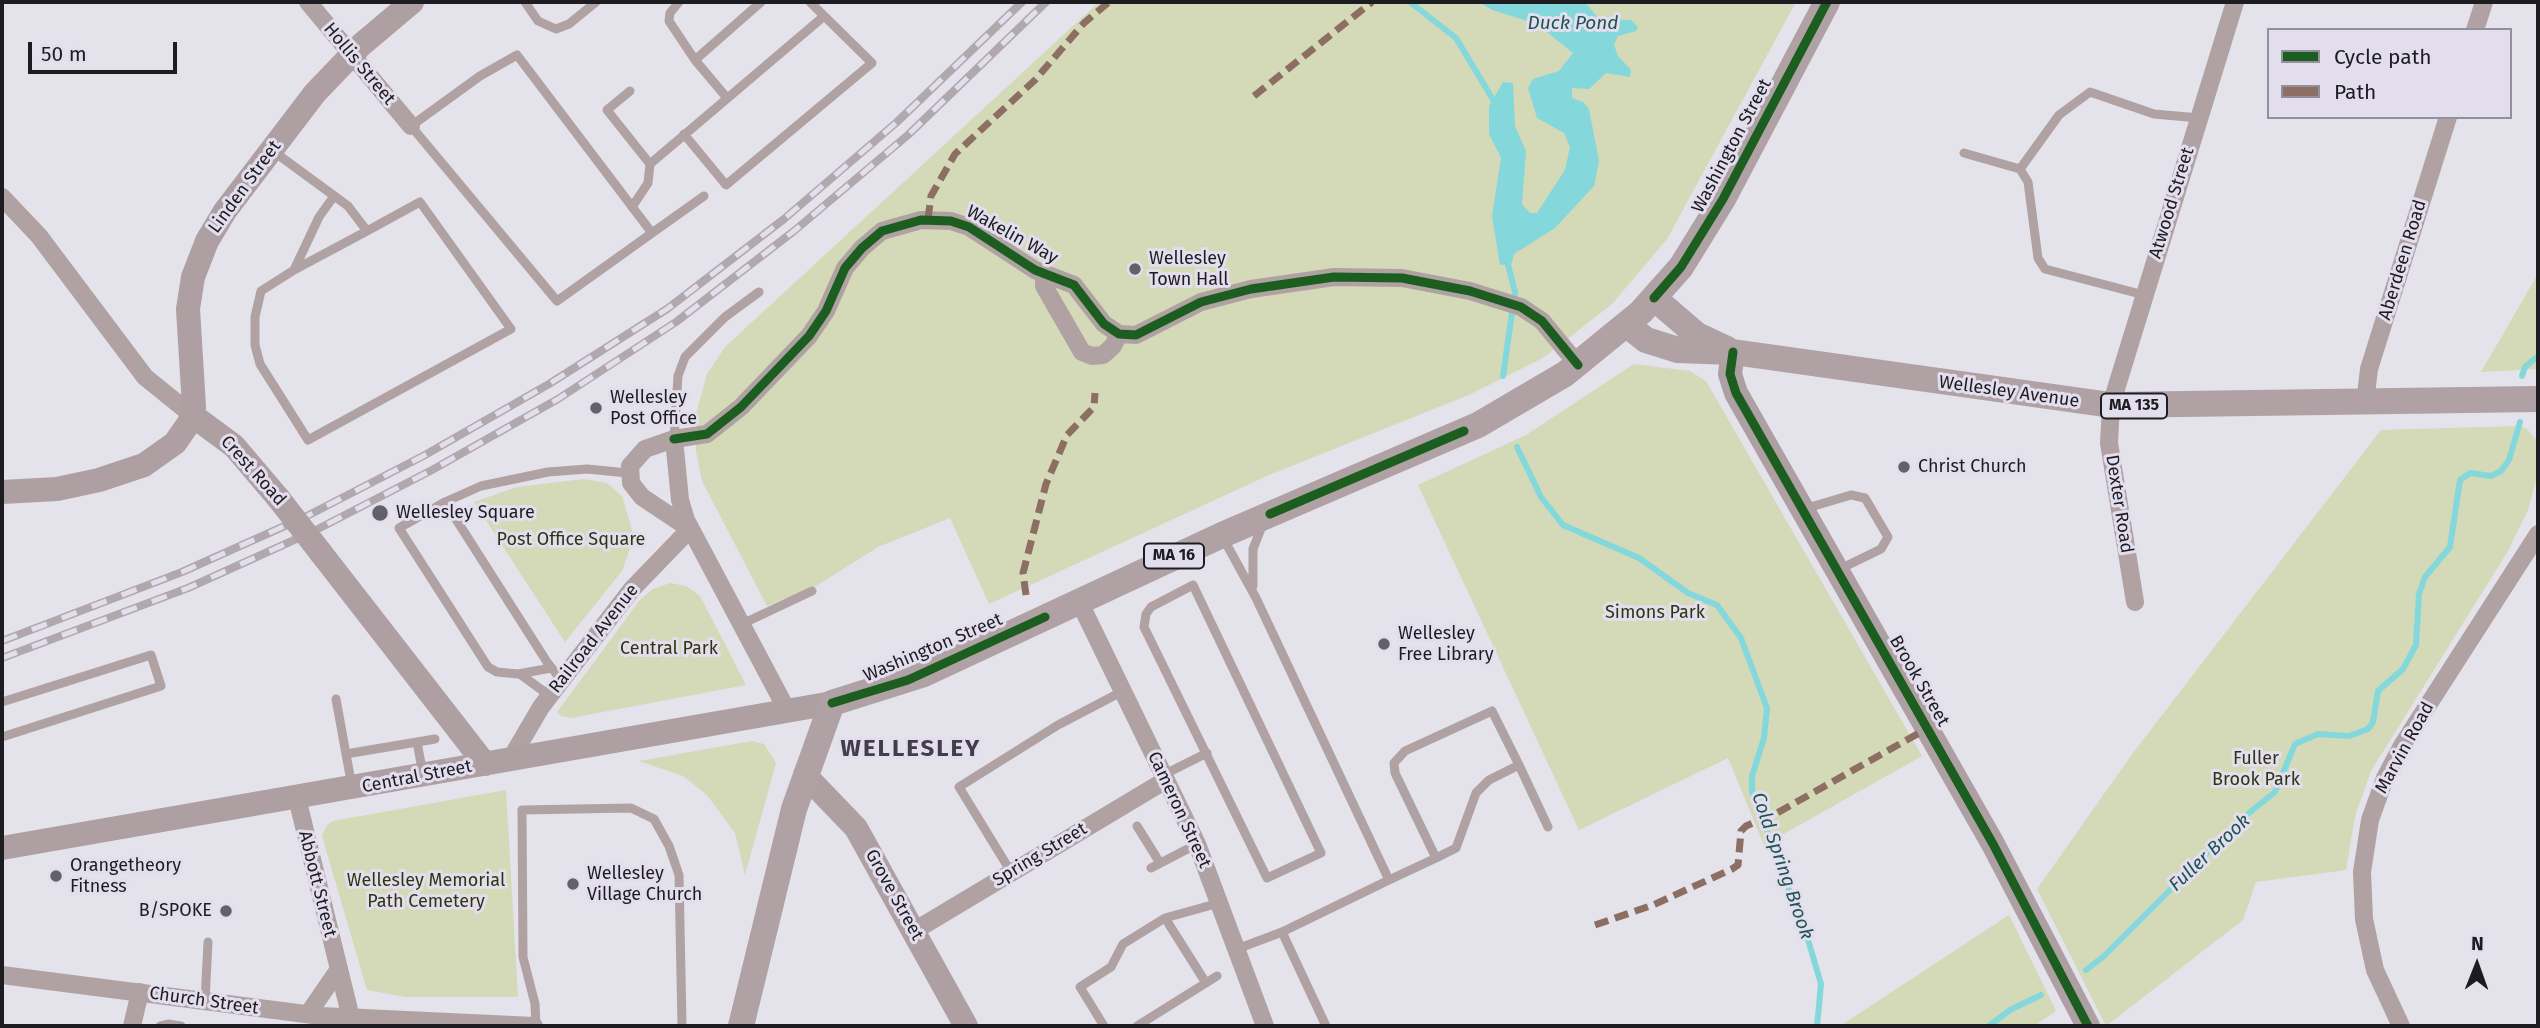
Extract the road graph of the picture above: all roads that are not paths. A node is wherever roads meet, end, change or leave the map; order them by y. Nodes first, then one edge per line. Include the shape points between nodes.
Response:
1 (308, 2) edge
2 (412, 2) edge
3 (525, 2) edge
4 (596, 2) edge
5 (679, 2) edge
6 (761, 2) edge
7 (810, 2) edge
8 (1827, 2) edge
9 (2235, 2) edge
10 (2484, 2) edge
11 (823, 17) junction
12 (2476, 28) edge
13 (351, 54) junction
14 (695, 60) junction
15 (630, 91) dead end
16 (727, 98) junction
17 (2199, 118) junction
18 (2447, 119) edge
19 (411, 126) junction
20 (684, 134) junction
21 (271, 150) junction
22 (1964, 153) dead end
23 (650, 163) junction
24 (2020, 169) junction
25 (334, 196) junction
26 (704, 196) dead end
27 (2, 197) edge
28 (632, 207) junction
29 (367, 231) junction
30 (652, 233) junction
31 (295, 271) junction
32 (1044, 274) junction
33 (759, 292) dead end
34 (2144, 295) junction
35 (1654, 298) junction
36 (1627, 325) junction
37 (1119, 334) junction
38 (1733, 352) junction
39 (1578, 365) junction
40 (2538, 399) edge
41 (2365, 403) junction
42 (2110, 405) junction
43 (192, 415) junction
44 (674, 439) junction
45 (628, 473) junction
46 (2, 492) edge
47 (445, 502) junction
48 (1802, 510) junction
49 (1270, 514) junction
50 (690, 529) junction
51 (2538, 534) edge
52 (1222, 535) junction
53 (1838, 570) junction
54 (812, 591) dead end
55 (1256, 598) junction
56 (1079, 601) junction
57 (2135, 602) dead end
58 (742, 624) junction
59 (518, 674) junction
60 (557, 675) junction
61 (1123, 691) junction
62 (550, 696) junction
63 (336, 699) dead end
64 (2, 702) edge
65 (832, 703) junction
66 (788, 712) junction
67 (2, 737) edge
68 (435, 739) dead end
69 (417, 741) junction
70 (1207, 753) junction
71 (346, 754) junction
72 (510, 760) junction
73 (485, 764) junction
74 (1519, 765) junction
75 (423, 775) junction
76 (805, 775) junction
77 (1165, 777) junction
78 (352, 789) junction
79 (297, 799) junction
80 (1138, 827) dead end
81 (1548, 827) dead end
82 (1196, 844) junction
83 (2, 848) edge
84 (1436, 858) junction
85 (1160, 863) junction
86 (1150, 869) dead end
87 (1011, 872) junction
88 (1389, 880) junction
89 (1221, 903) junction
90 (1165, 918) junction
91 (914, 931) junction
92 (1282, 932) junction
93 (208, 942) dead end
94 (1237, 949) junction
95 (339, 970) junction
96 (2, 975) edge
97 (1217, 976) dead end
98 (1206, 983) junction
99 (140, 992) junction
100 (205, 1001) junction
101 (351, 1018) junction
102 (316, 1019) edge
103 (132, 1026) edge
104 (160, 1026) edge
105 (181, 1026) edge
106 (535, 1026) edge
107 (682, 1026) edge
108 (741, 1026) edge
109 (966, 1026) edge
110 (1104, 1026) edge
111 (1137, 1026) edge
112 (1265, 1026) edge
113 (1326, 1026) edge
114 (2088, 1026) edge
115 (2401, 1026) edge

1 - 13 street, Hollis Street
2 - 13 street, Linden Street
3 - 4 lane via 538,21 556,29
5 - 14 lane via 669,22
6 - 14 lane
7 - 11 lane
8 - 35 main road, Washington Street / MA 16 via 1723,198 1681,267
9 - 17 street, Atwood Street
10 - 12 street
11 - 16 lane
11 - 20 lane via 872,63 726,185
13 - 19 street, Hollis Street
13 - 21 street, Linden Street
14 - 16 lane
15 - 23 lane via 607,110
16 - 20 lane
17 - 24 lane via 2154,114 2090,92 2059,115
17 - 34 street, Atwood Street
18 - 41 street, Aberdeen Road via 2369,369
19 - 28 lane via 517,55
19 - 30 lane via 557,301
20 - 23 lane
21 - 25 lane
21 - 43 street, Linden Street via 215,226 196,267 187,318 195,390
22 - 24 lane
23 - 28 lane via 648,183
24 - 34 lane via 2028,182 2038,258 2045,268
25 - 29 lane
25 - 31 lane
26 - 30 lane
27 - 43 street, Crest Road via 39,236 145,377
28 - 30 lane
29 - 31 lane
29 - 31 lane via 420,202 510,329 308,440 263,371 255,345 261,291
32 - 37 street, Wakelin Way via 1080,289 1104,324
32 - 37 street, Wakelin Way via 1044,286 1082,352 1103,355
32 - 44 street, Wakelin Way via 957,222 928,219 893,226 868,242 845,268 820,321 767,384 712,431
33 - 44 lane via 725,317 685,357 678,376
34 - 42 street, Atwood Street
35 - 36 main road, Washington Street / MA 16
35 - 38 main road, Wellesley Avenue / MA 135 via 1697,335
36 - 38 main road, Wellesley Avenue / MA 135 via 1666,348
36 - 39 main road, Washington Street / MA 16
37 - 39 street, Wakelin Way via 1142,333 1211,298 1286,282 1334,277 1411,279 1521,307 1547,326
38 - 42 main road, Wellesley Avenue / MA 135
38 - 48 street, Brook Street via 1730,374 1735,393
39 - 49 main road, Washington Street / MA 16 via 1478,425
40 - 41 main road, Wellesley Avenue / MA 135
41 - 42 main road, Wellesley Avenue / MA 135
42 - 57 street, Dexter Road via 2109,443
43 - 46 street via 170,448 135,469 68,487
43 - 73 street, Crest Road, bridge via 233,446 279,499
44 - 45 street via 639,452
44 - 50 street via 680,500
45 - 47 lane via 548,472 481,486
45 - 50 street via 642,497
47 - 59 lane via 399,528 488,667
47 - 60 lane
48 - 53 street, Brook Street
48 - 53 lane via 1851,495 1865,498 1888,537 1881,549
49 - 52 main road, Washington Street / MA 16
49 - 55 lane via 1253,549
50 - 58 street
50 - 60 street, Railroad Avenue
51 - 115 street, Marvin Road via 2403,744 2370,820 2362,872 2364,919 2378,977
52 - 55 lane
52 - 56 main road, Washington Street / MA 16
53 - 114 street, Brook Street via 1993,844
54 - 58 lane
55 - 88 lane
56 - 61 street, Cameron Street
56 - 65 main road, Washington Street / MA 16 via 924,674
58 - 66 street
59 - 60 lane
59 - 62 lane
60 - 62 street, Railroad Avenue
61 - 77 street, Cameron Street
61 - 87 lane via 1058,724 959,788
62 - 72 street, Railroad Avenue
63 - 71 lane
64 - 67 lane via 151,654 161,686
65 - 66 street, Central Street
65 - 76 main road
66 - 72 street, Central Street
68 - 69 lane
69 - 71 lane
69 - 75 lane
70 - 70 lane via 1267,878 1321,853 1193,585 1151,607 1144,627
70 - 77 lane
71 - 78 lane
72 - 73 street, Central Street
73 - 75 street, Central Street
74 - 81 lane
74 - 84 lane via 1481,786 1471,801 1460,842
74 - 84 lane via 1492,710 1396,759 1395,773
75 - 78 street, Central Street
76 - 91 street, Grove Street via 856,828
76 - 108 main road
77 - 82 street, Cameron Street
77 - 87 street, Spring Street
78 - 79 street, Central Street
79 - 83 street, Central Street
79 - 95 street, Abbott Street
80 - 85 lane
82 - 85 lane
82 - 89 street, Cameron Street
84 - 88 lane
85 - 86 lane
87 - 91 street, Spring Street
88 - 92 lane
89 - 90 lane
89 - 94 street, Cameron Street
90 - 98 lane
90 - 110 lane via 1123,944 1111,967 1080,987
91 - 109 street, Grove Street
92 - 94 lane
92 - 113 lane
93 - 100 lane
94 - 112 street, Cameron Street
95 - 101 street, Abbott Street
95 - 102 street
96 - 99 street, Church Street
97 - 98 lane
98 - 111 lane
99 - 100 street, Church Street
99 - 103 street
100 - 102 street, Church Street
101 - 102 street, Church Street
101 - 106 street, Church Street
104 - 105 lane
106 - 107 lane via 535,1004 523,957 522,810 631,808 654,819 679,875

